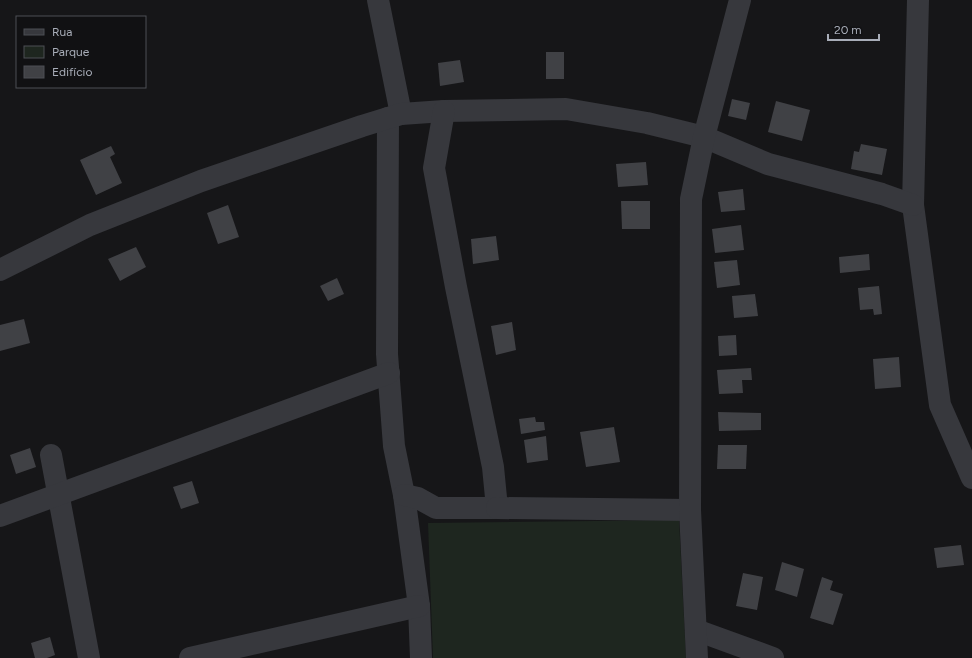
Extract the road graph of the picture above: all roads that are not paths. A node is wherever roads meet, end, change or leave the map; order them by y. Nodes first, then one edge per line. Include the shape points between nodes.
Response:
1 (378, 0) edge
2 (740, 0) edge
3 (918, 0) edge
4 (444, 110) junction
5 (395, 116) junction
6 (704, 137) junction
7 (914, 205) junction
8 (0, 270) edge
9 (389, 373) junction
10 (51, 455) dead end
11 (972, 478) edge
12 (59, 495) junction
13 (404, 496) junction
14 (436, 508) junction
15 (497, 508) junction
16 (690, 510) junction
17 (0, 516) edge
18 (409, 533) junction
19 (420, 606) junction
20 (696, 630) junction
21 (90, 658) edge
22 (190, 658) edge
23 (421, 658) edge
24 (697, 658) edge
25 (773, 658) edge

1 - 5 street
2 - 6 street
3 - 7 street
4 - 5 street
4 - 6 street via 566,109 647,123
4 - 15 street via 434,168 493,467
5 - 8 street via 202,181 90,225
5 - 9 street via 387,354
6 - 7 street via 768,164
6 - 16 street via 691,199
7 - 11 street via 940,405
9 - 12 street
9 - 13 street via 394,446
10 - 12 street
12 - 17 street
12 - 21 street
13 - 14 street via 418,498
13 - 18 street
14 - 15 street
14 - 18 street
15 - 16 street
16 - 20 street
18 - 19 street
19 - 22 street
19 - 23 street
20 - 24 street
20 - 25 street

